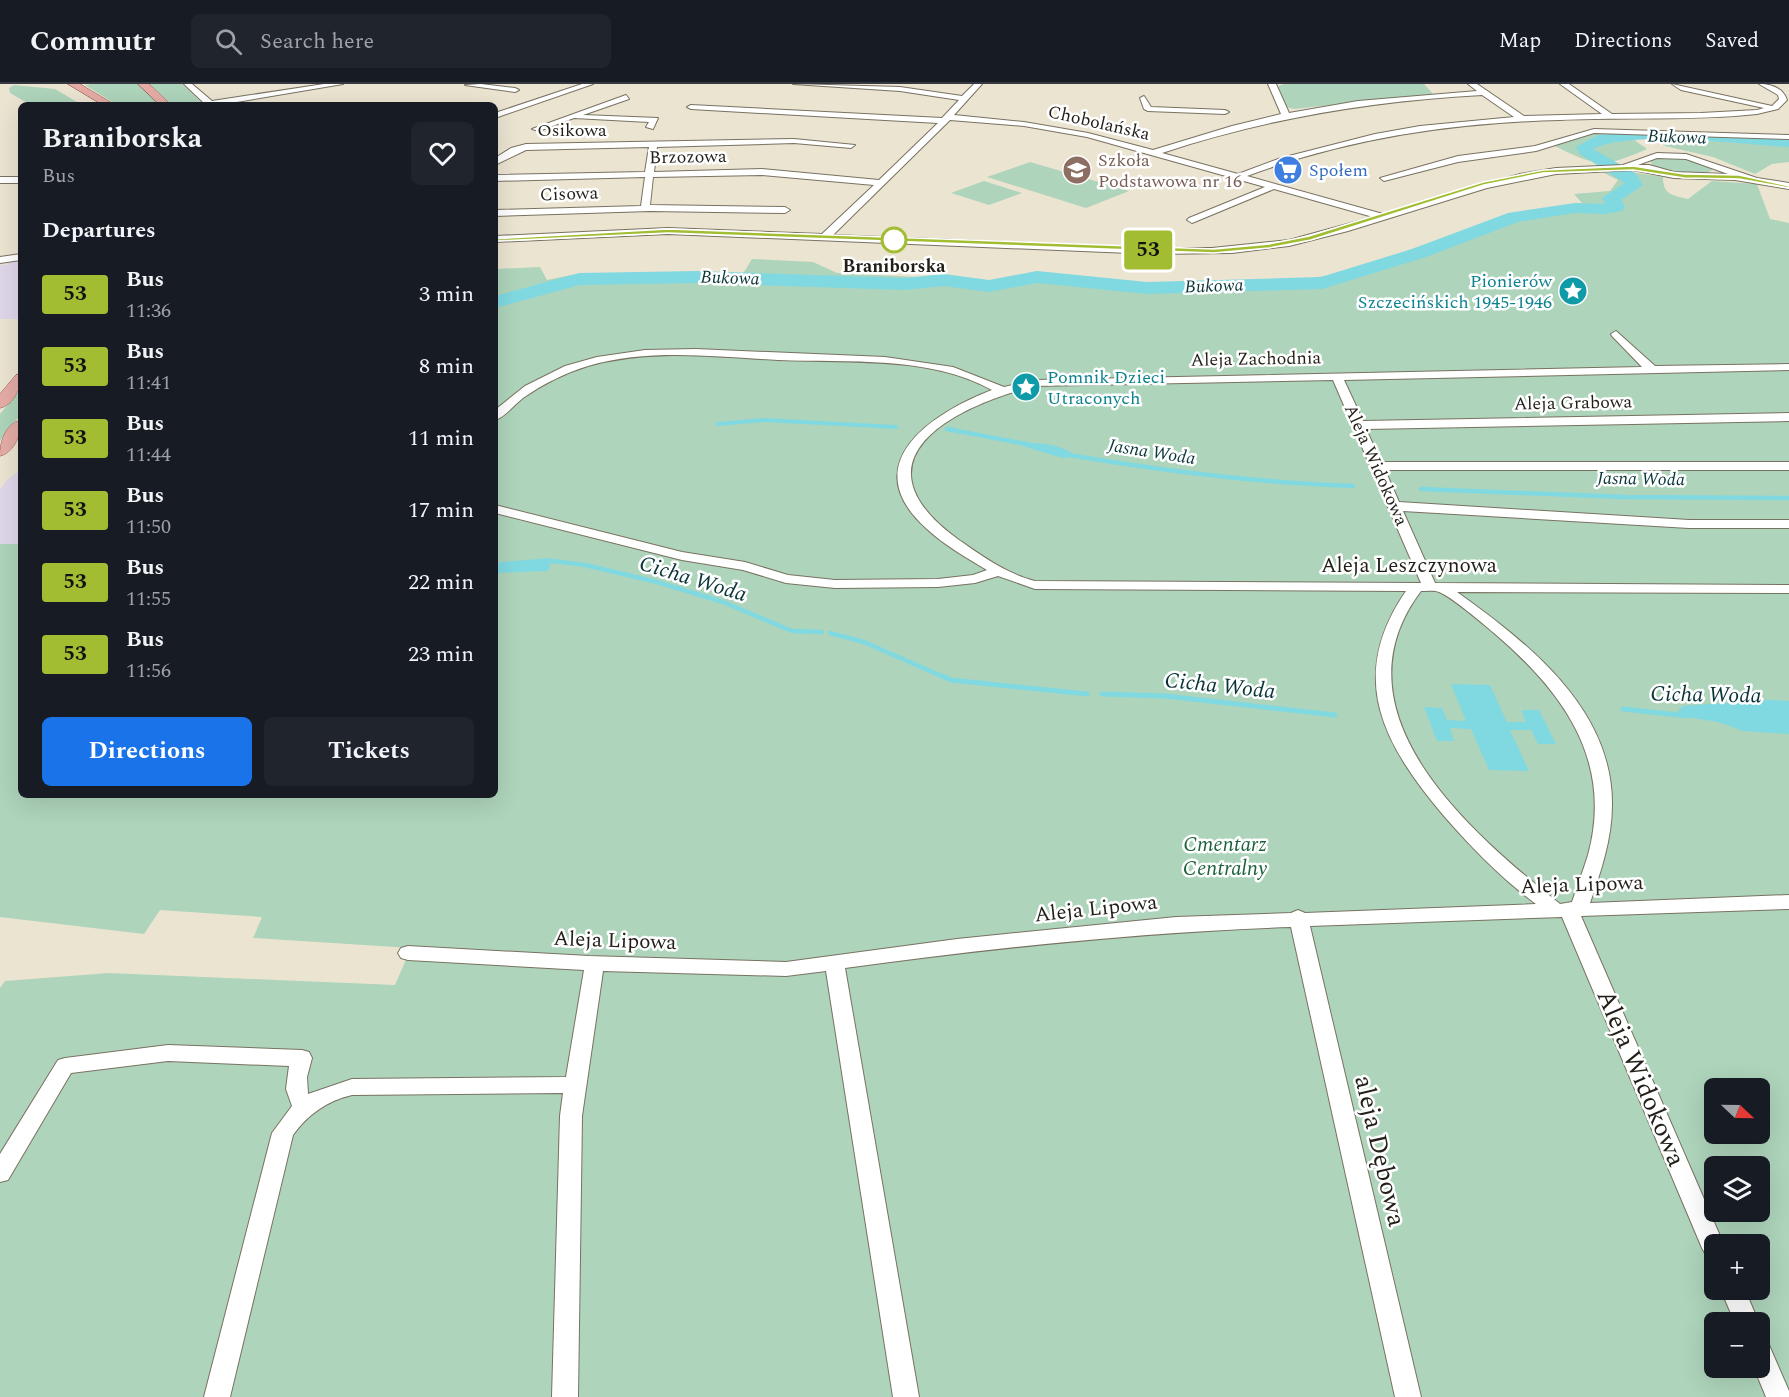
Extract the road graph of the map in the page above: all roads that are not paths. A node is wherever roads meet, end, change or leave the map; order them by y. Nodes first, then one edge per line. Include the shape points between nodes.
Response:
1 (73, 84) edge
2 (143, 84) edge
3 (188, 84) edge
4 (293, 84) edge
5 (339, 84) edge
6 (589, 84) edge
7 (797, 84) edge
8 (978, 84) edge
9 (1272, 84) edge
10 (1472, 84) edge
11 (1564, 84) edge
12 (1676, 84) edge
13 (1764, 84) edge
14 (469, 85) edge
15 (516, 87) edge
16 (300, 90) junction
17 (1484, 93) junction
18 (626, 97) dead end
19 (1144, 98) dead end
20 (964, 99) junction
21 (1183, 99) dead end
22 (537, 100) junction
23 (1221, 100) dead end
24 (105, 102) edge
25 (163, 102) edge
26 (208, 102) edge
27 (229, 102) edge
28 (563, 105) dead end
29 (518, 106) junction
30 (691, 107) dead end
31 (1775, 107) junction
32 (1148, 109) junction
33 (1185, 110) junction
34 (572, 112) junction
35 (1225, 112) junction
36 (498, 115) edge
37 (1286, 115) junction
38 (1609, 116) junction
39 (1521, 118) junction
40 (946, 119) junction
41 (1148, 123) dead end
42 (1186, 123) dead end
43 (650, 127) dead end
44 (1233, 127) junction
45 (536, 129) dead end
46 (1630, 131) junction
47 (1789, 137) edge
48 (1646, 141) dead end
49 (851, 145) dead end
50 (653, 146) junction
51 (1154, 153) junction
52 (1647, 158) junction
53 (498, 160) edge
54 (1713, 165) junction
55 (1612, 167) junction
56 (1657, 171) junction
57 (649, 174) junction
58 (1240, 176) junction
59 (1697, 176) junction
60 (498, 178) edge
61 (1383, 178) dead end
62 (1753, 179) junction
63 (0, 180) edge
64 (18, 180) edge
65 (882, 183) junction
66 (1275, 186) junction
67 (1789, 186) edge
68 (645, 208) junction
69 (785, 210) dead end
70 (498, 213) edge
71 (1380, 216) junction
72 (1192, 220) dead end
73 (825, 237) junction
74 (498, 239) edge
75 (18, 257) edge
76 (0, 260) edge
77 (1616, 334) dead end
78 (1789, 368) edge
79 (1652, 370) junction
80 (1337, 376) junction
81 (18, 382) edge
82 (1001, 390) junction
83 (0, 403) edge
84 (498, 413) edge
85 (1789, 417) edge
86 (1359, 425) junction
87 (18, 429) edge
88 (0, 451) edge
89 (1377, 466) junction
90 (1789, 466) edge
91 (1394, 506) junction
92 (498, 510) edge
93 (1789, 524) edge
94 (1000, 571) junction
95 (1029, 584) joint
96 (1429, 588) junction
97 (1789, 589) edge
98 (1789, 902) edge
99 (1567, 908) junction
100 (1298, 918) junction
101 (408, 953) dead end
102 (834, 962) junction
103 (595, 963) junction
104 (574, 1085) junction
105 (304, 1107) junction
106 (0, 1173) edge
107 (1708, 1234) edge
108 (1770, 1376) edge
109 (217, 1397) edge
110 (565, 1397) edge
111 (906, 1397) edge
112 (1408, 1397) edge
113 (1779, 1397) edge

1 - 24 main road
2 - 25 main road
3 - 26 street
4 - 16 street
5 - 16 street
6 - 22 street
7 - 20 street via 900,89
8 - 20 street
9 - 37 street
10 - 17 street
11 - 38 street
12 - 31 street
13 - 31 street via 1782,96 1783,102
14 - 15 street
15 - 29 street via 511,100
16 - 27 street
17 - 37 street via 1380,100
17 - 39 street
18 - 34 street
19 - 32 street
20 - 40 street
21 - 33 street
22 - 28 street
22 - 29 street
23 - 35 street
29 - 36 street
30 - 40 street, Chobolańska
31 - 38 street via 1749,113
32 - 33 street
32 - 41 street
33 - 35 street
33 - 42 street
34 - 43 street via 655,120
34 - 45 street
35 - 44 street via 1226,124
37 - 44 street
38 - 39 street
38 - 46 street
39 - 58 street via 1433,125 1369,136 1308,151
40 - 51 street, Chobolańska via 1067,131
40 - 65 street
44 - 51 street
46 - 47 street
46 - 48 street
46 - 61 street via 1588,132 1536,148 1466,157
49 - 50 street, Osikowa via 754,140
50 - 53 street, Osikowa via 526,147
50 - 57 street
51 - 58 street, Chobolańska
52 - 54 street via 1684,156
52 - 55 street via 1634,165
52 - 56 street via 1646,166
54 - 59 street via 1715,172
54 - 62 street
55 - 56 street
55 - 71 street via 1512,176
56 - 59 street
57 - 60 street, Brzozowa
57 - 65 street, Brzozowa via 771,172
57 - 68 street
58 - 66 street, Chobolańska
59 - 62 street
62 - 67 street
63 - 64 street
65 - 73 street
66 - 71 street, Chobolańska
66 - 72 street
68 - 69 street, Cisowa
68 - 70 street, Cisowa
71 - 73 street via 1298,241 1214,251
73 - 74 street via 647,231
75 - 76 street
77 - 79 street
78 - 79 street, Aleja Zachodnia
79 - 80 street, Aleja Zachodnia
80 - 82 street, Aleja Zachodnia via 1060,381
80 - 86 street, Aleja Widokowa
81 - 83 main road
82 - 84 street via 959,372 903,362 642,355 594,361 554,375 524,390
82 - 94 street, Aleja Zachodnia via 954,408 929,425 913,444 904,482 911,503 929,525
85 - 86 street, Aleja Grabowa
86 - 89 street, Aleja Widokowa
87 - 88 main road
89 - 90 street
89 - 91 street, Aleja Widokowa
91 - 93 street via 1689,524
91 - 96 street, Aleja Widokowa
92 - 94 street via 682,556 745,566 786,579 836,584 938,582 975,579
94 - 95 street, Aleja Zachodnia
95 - 96 street, Aleja Leszczynowa
96 - 97 street, Aleja Leszczynowa
96 - 99 street via 1507,634 1547,672 1582,718 1594,743 1602,783 1598,860
96 - 99 street, Aleja Widokowa via 1393,628 1383,670 1385,705 1397,740 1411,766 1471,836 1516,880
98 - 99 street, Aleja Lipowa
99 - 100 street, Aleja Lipowa
99 - 107 street, Aleja Widokowa
100 - 102 street, Aleja Lipowa via 1107,929
100 - 112 street, aleja Dębowa
101 - 103 street, Aleja Lipowa
102 - 103 street, Aleja Lipowa via 770,970
102 - 111 street
103 - 104 street
104 - 105 street via 352,1087 328,1093
104 - 110 street
105 - 106 street via 295,1090 302,1058 168,1053 65,1066
105 - 109 street via 283,1133
108 - 113 street

